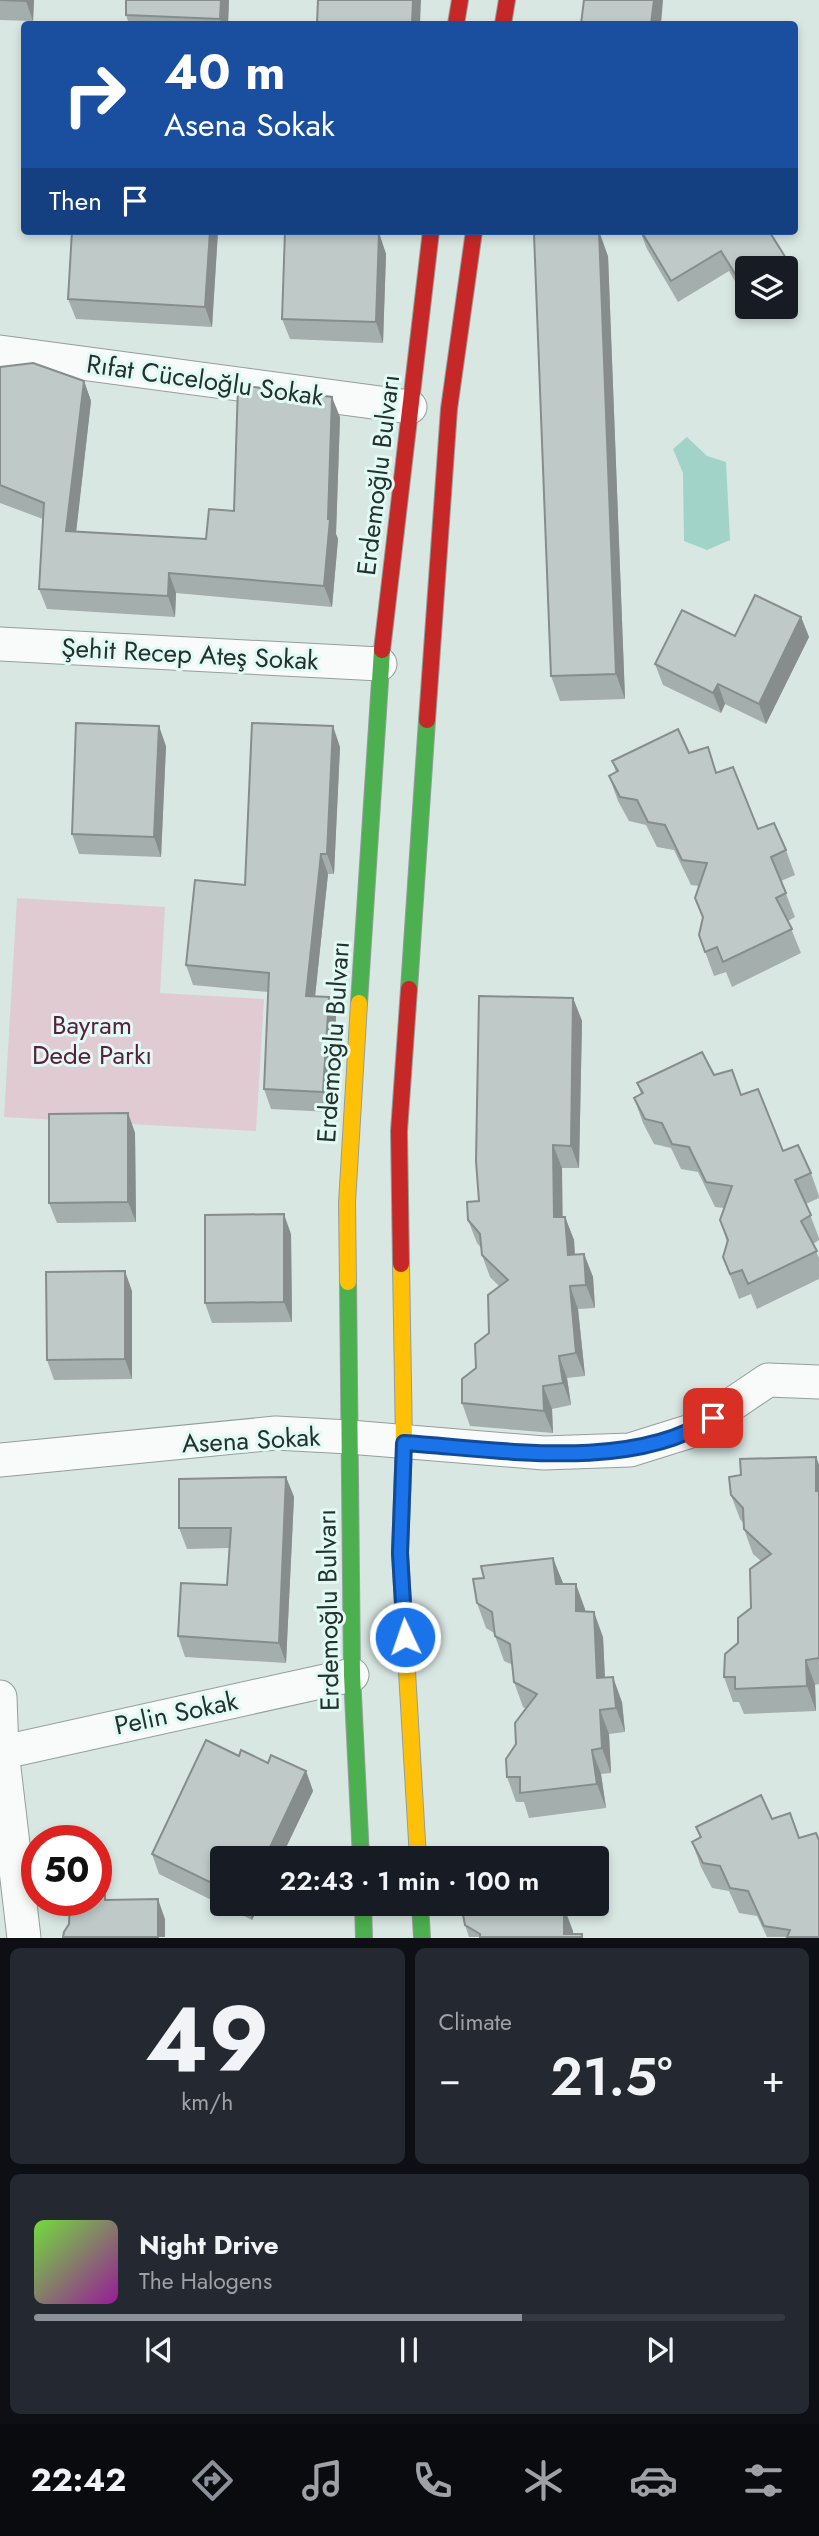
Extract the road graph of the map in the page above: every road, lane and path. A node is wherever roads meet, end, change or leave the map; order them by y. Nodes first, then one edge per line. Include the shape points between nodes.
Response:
1 (460, 0) edge
2 (507, 0) edge
3 (456, 21) edge
4 (504, 21) edge
5 (431, 235) edge
6 (473, 235) edge
7 (0, 352) edge
8 (410, 407) junction
9 (0, 644) edge
10 (380, 664) junction
11 (819, 1382) edge
12 (349, 1437) junction
13 (404, 1443) junction
14 (0, 1460) edge
15 (352, 1675) junction
16 (0, 1697) edge
17 (1, 1752) edge
18 (360, 1846) edge
19 (417, 1846) edge
20 (363, 1916) edge
21 (421, 1916) edge
22 (23, 1937) edge
23 (364, 1937) edge
24 (422, 1937) edge

1 - 3 main road
2 - 4 main road
5 - 8 main road, Erdemoğlu Bulvarı
6 - 13 main road via 449,409 399,1131
7 - 8 street, Rıfat Cüceloğlu Sokak
8 - 10 main road, Erdemoğlu Bulvarı
9 - 10 street, Şehit Recep Ateş Sokak
10 - 12 main road, Erdemoğlu Bulvarı via 347,1203
11 - 13 street, Asena Sokak via 768,1380 694,1430 630,1450 544,1453
12 - 13 street, Asena Sokak
12 - 14 street, Asena Sokak via 276,1433
12 - 15 main road, Erdemoğlu Bulvarı
13 - 19 main road via 400,1553
15 - 17 street, Pelin Sokak
15 - 18 main road, Erdemoğlu Bulvarı
16 - 17 street
17 - 22 street
20 - 23 main road
21 - 24 main road

